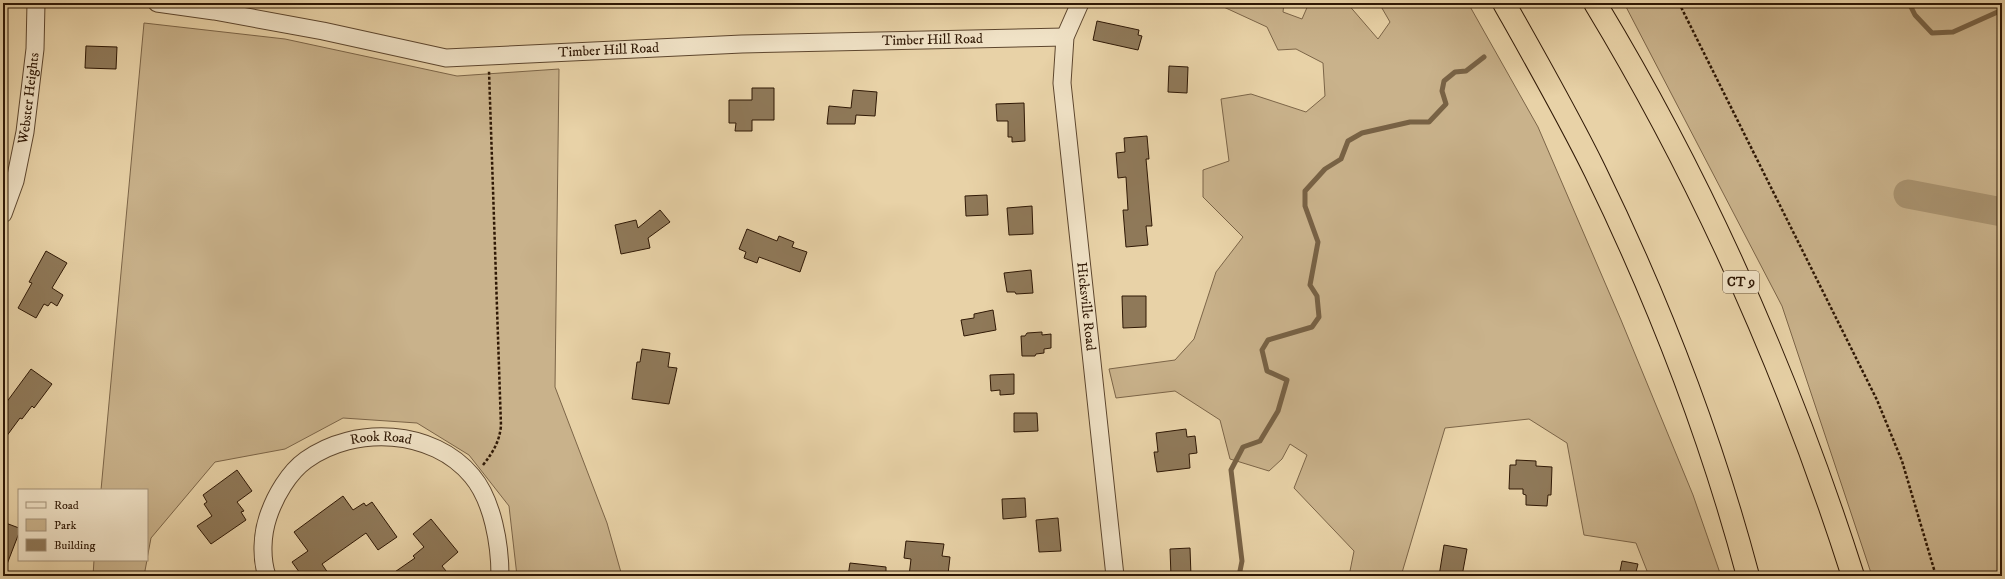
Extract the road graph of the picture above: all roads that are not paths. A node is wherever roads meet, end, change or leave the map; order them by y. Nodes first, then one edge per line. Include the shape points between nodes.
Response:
1 (36, 3) edge
2 (157, 3) edge
3 (1080, 3) edge
4 (1504, 3) edge
5 (1595, 3) edge
6 (1065, 37) junction
7 (3, 214) edge
8 (267, 576) edge
9 (500, 576) edge
10 (1115, 576) edge
11 (1748, 576) edge
12 (1853, 576) edge

1 - 7 street, Webster Heights via 25,132 16,181
2 - 6 street, Timber Hill Road via 322,31 446,58 742,44
3 - 6 street
4 - 11 highway via 1594,170 1650,294 1702,428
5 - 12 highway, CT 9 via 1674,145 1743,285 1826,493
6 - 10 street, Hicksville Road via 1062,83
8 - 9 street, Rook Road via 263,550 265,526 273,503 290,476 306,460 334,446 357,439 376,437 400,438 439,449 461,464 473,477 497,531

